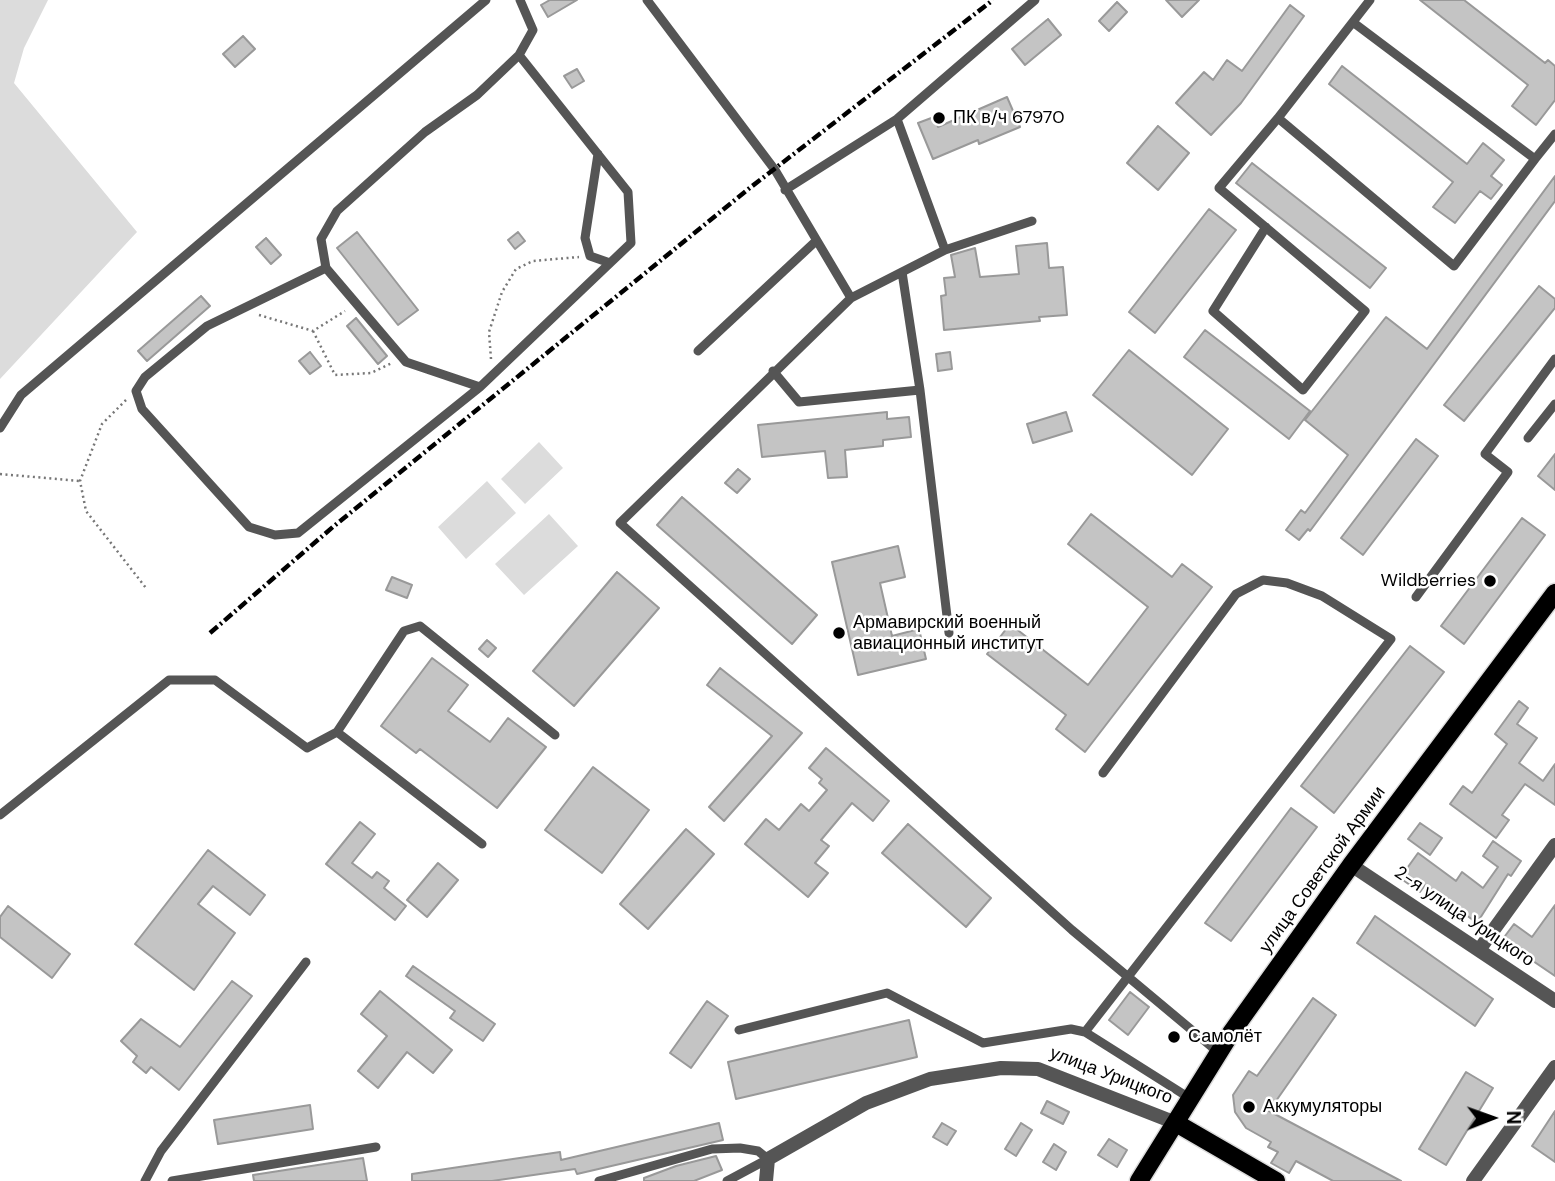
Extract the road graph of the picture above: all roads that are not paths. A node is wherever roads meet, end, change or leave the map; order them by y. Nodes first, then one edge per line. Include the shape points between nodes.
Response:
1 (486, 0) edge
2 (520, 0) edge
3 (647, 0) edge
4 (1035, 0) edge
5 (1370, 0) edge
6 (1354, 23) junction
7 (519, 55) junction
8 (1278, 118) junction
9 (897, 119) junction
10 (1555, 134) edge
11 (598, 154) junction
12 (1535, 159) junction
13 (785, 190) junction
14 (1032, 221) dead end
15 (1266, 228) junction
16 (816, 241) junction
17 (945, 250) junction
18 (610, 263) junction
19 (326, 268) junction
20 (902, 272) junction
21 (851, 298) junction
22 (698, 351) dead end
23 (1555, 359) edge
24 (773, 372) junction
25 (480, 387) junction
26 (920, 390) junction
27 (1555, 404) edge
28 (0, 428) edge
29 (1528, 438) dead end
30 (1555, 593) edge
31 (1416, 597) dead end
32 (949, 633) dead end
33 (337, 732) junction
34 (555, 735) dead end
35 (1103, 774) dead end
36 (0, 815) edge
37 (482, 844) dead end
38 (1555, 845) edge
39 (1351, 865) junction
40 (1479, 950) junction
41 (306, 962) dead end
42 (1130, 978) junction
43 (1555, 1001) edge
44 (738, 1031) dead end
45 (1085, 1032) junction
46 (1218, 1052) junction
47 (1555, 1067) edge
48 (1191, 1099) junction
49 (1176, 1123) junction
50 (376, 1147) dead end
51 (768, 1159) junction
52 (145, 1181) edge
53 (173, 1181) edge
54 (599, 1181) edge
55 (727, 1181) edge
56 (766, 1181) edge
57 (1139, 1181) edge
58 (1276, 1181) edge
59 (1473, 1181) edge

1 - 28 lane via 21,395
2 - 7 lane via 533,30
3 - 13 lane via 775,170
4 - 9 lane
5 - 6 lane
6 - 8 lane
6 - 12 lane
7 - 11 lane
7 - 19 lane via 337,211 321,239
8 - 12 lane via 1454,266
8 - 15 lane via 1219,188
9 - 13 lane
9 - 17 lane
10 - 12 lane
11 - 18 lane via 585,238 590,256
11 - 18 lane via 628,192 631,243
13 - 16 lane
14 - 17 lane
15 - 15 lane via 1213,311 1303,390 1364,311
16 - 21 lane
16 - 22 lane
17 - 20 lane
18 - 25 lane
19 - 25 lane via 407,362
19 - 25 lane via 207,326 145,377 136,391 142,409 249,527 275,535 298,533
20 - 21 lane
20 - 26 lane
21 - 24 lane
23 - 31 lane via 1485,454 1508,472
24 - 26 lane via 799,402
24 - 42 lane via 620,523
26 - 32 lane
27 - 29 lane
30 - 39 main road, улица Советской Армии
33 - 34 lane via 404,631 421,626
33 - 36 lane via 307,748 215,680 169,680
33 - 37 lane
35 - 42 lane via 1236,594 1263,580 1322,596 1391,639
38 - 40 street
39 - 40 street, 2-я улица Урицкого
39 - 46 main road, улица Советской Армии
40 - 43 street, 2-я улица Урицкого
41 - 52 lane via 161,1151
42 - 45 lane
42 - 46 lane
44 - 45 lane via 887,993 983,1043 1071,1029
45 - 48 lane
46 - 48 main road, улица Советской Армии
47 - 59 street
48 - 49 main road, улица Советской Армии
49 - 51 street, улица Урицкого via 1038,1069 1001,1068 930,1079 866,1103
49 - 57 main road, улица Советской Армии
49 - 58 main road, улица Урицкого
50 - 53 lane
51 - 54 lane via 758,1151 712,1149
51 - 55 lane
51 - 56 street

